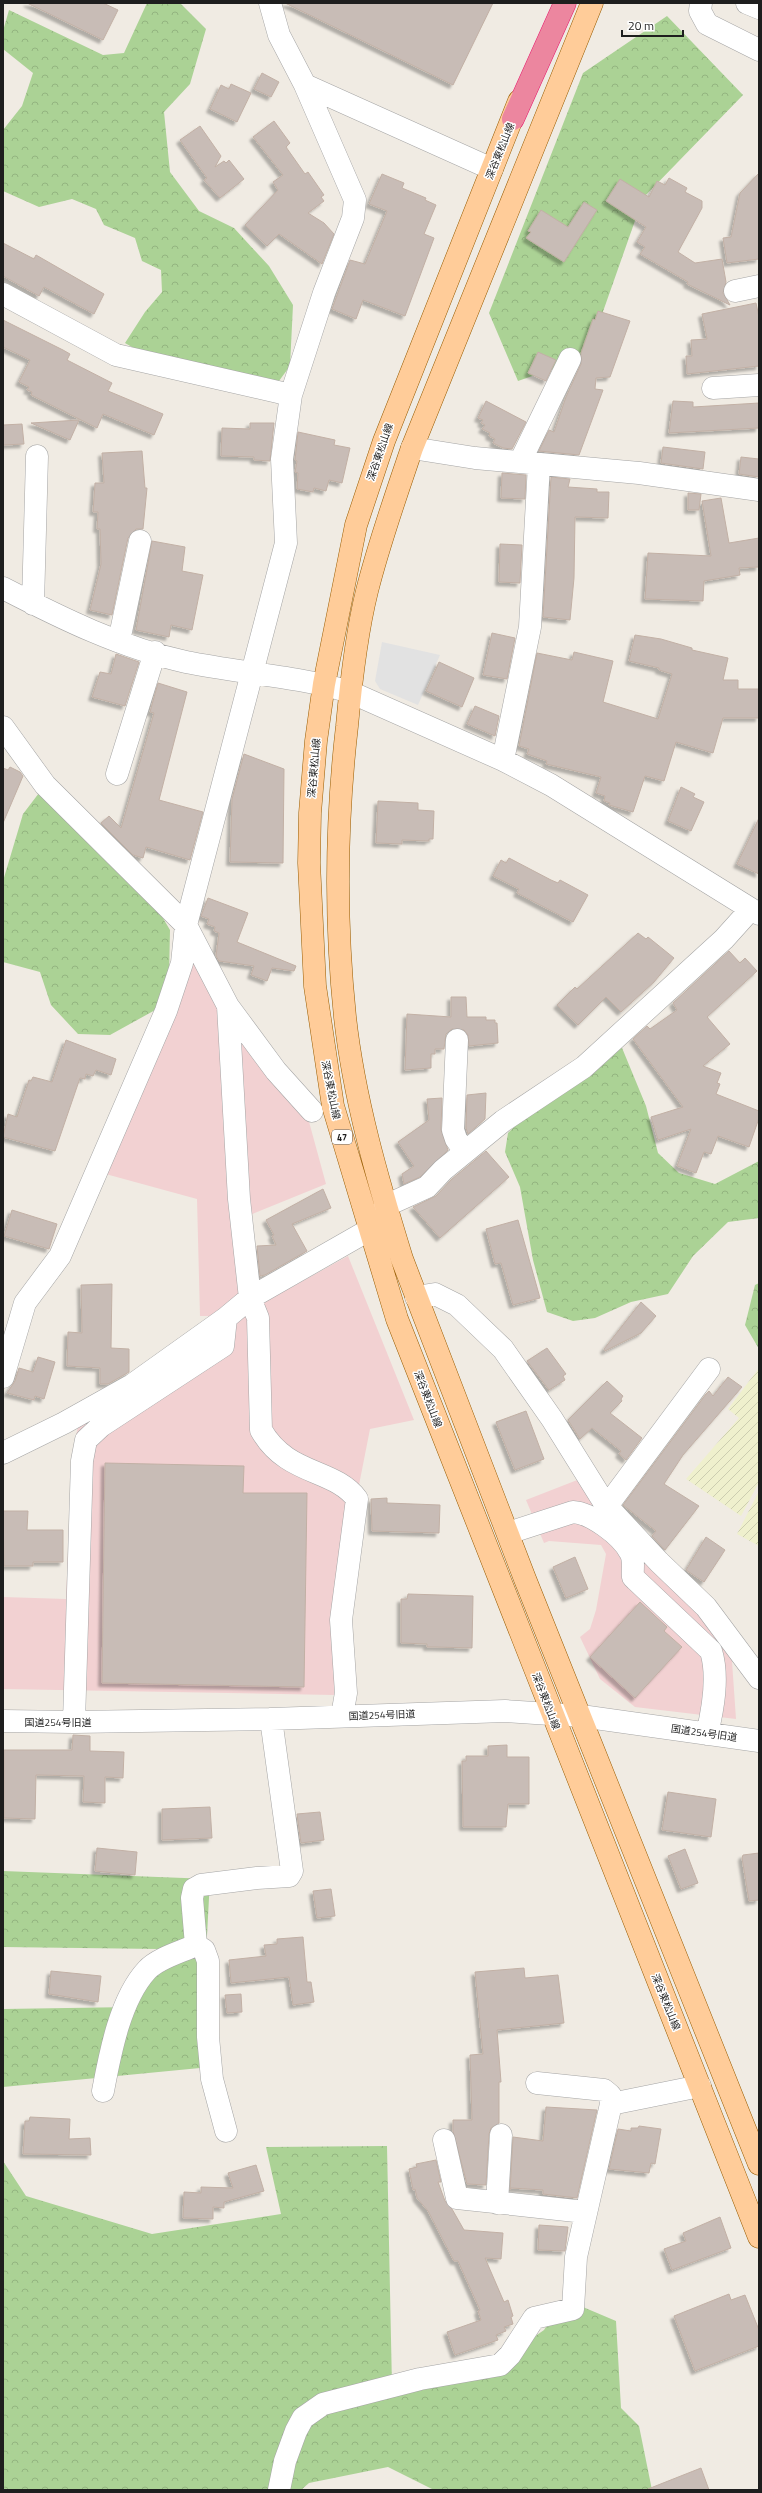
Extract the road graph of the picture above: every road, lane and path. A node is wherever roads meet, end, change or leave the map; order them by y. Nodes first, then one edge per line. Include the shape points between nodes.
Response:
1 (270, 3) edge
2 (553, 3) edge
3 (565, 3) edge
4 (592, 3) edge
5 (701, 3) edge
6 (746, 3) edge
7 (759, 8) edge
8 (759, 50) edge
9 (304, 85) junction
10 (513, 119) junction
11 (492, 170) junction
12 (759, 286) edge
13 (735, 291) dead end
14 (3, 294) edge
15 (570, 358) dead end
16 (759, 385) edge
17 (713, 388) dead end
18 (291, 395) junction
19 (412, 448) junction
20 (37, 456) dead end
21 (530, 463) junction
22 (759, 490) edge
23 (140, 541) dead end
24 (3, 588) edge
25 (33, 604) junction
26 (119, 641) junction
27 (155, 652) junction
28 (251, 673) junction
29 (324, 684) junction
30 (350, 692) junction
31 (3, 727) edge
32 (503, 760) junction
33 (117, 774) dead end
34 (757, 912) edge
35 (186, 925) junction
36 (228, 1006) junction
37 (457, 1040) dead end
38 (312, 1110) dead end
39 (465, 1152) junction
40 (385, 1206) junction
41 (369, 1230) junction
42 (416, 1297) junction
43 (250, 1298) junction
44 (226, 1318) junction
45 (709, 1369) dead end
46 (3, 1377) edge
47 (3, 1453) edge
48 (605, 1504) junction
49 (508, 1533) junction
50 (759, 1678) edge
51 (550, 1713) junction
52 (342, 1716) junction
53 (581, 1716) junction
54 (271, 1719) junction
55 (3, 1721) edge
56 (74, 1722) junction
57 (707, 1734) junction
58 (759, 1740) edge
59 (196, 1945) junction
60 (537, 2083) dead end
61 (700, 2086) junction
62 (103, 2091) dead end
63 (611, 2104) junction
64 (226, 2131) dead end
65 (501, 2135) dead end
66 (444, 2140) dead end
67 (759, 2164) edge
68 (497, 2203) junction
69 (585, 2212) junction
70 (759, 2237) edge
71 (279, 2490) edge

1 - 9 street via 279,35
2 - 10 main road, 深谷東松山線 / 47
3 - 10 highway
4 - 19 main road, 47
5 - 8 street via 700,11 708,24
6 - 7 street
9 - 11 street
9 - 18 street via 355,200 353,218 324,293
10 - 11 main road, 深谷東松山線 / 47
11 - 29 main road, 深谷東松山線 / 47 via 384,441 356,525
12 - 13 street
14 - 18 street via 116,355
15 - 21 street
16 - 17 street
18 - 28 street via 282,459 286,543
19 - 21 street
19 - 30 main road, 47 via 386,523 367,592
20 - 25 street
21 - 22 street via 639,473
21 - 32 street via 530,627
23 - 26 street
24 - 25 street
25 - 26 street
26 - 27 street
27 - 28 street via 184,661
27 - 33 street
28 - 29 street
28 - 35 street
29 - 30 street
29 - 41 main road, 深谷東松山線 / 47 via 310,813 315,986 333,1106
30 - 32 street
30 - 40 main road, 47 via 339,798 339,930 349,1040 363,1116
31 - 35 street via 45,785
32 - 34 street via 551,785
34 - 39 street via 584,1067 503,1121
35 - 36 street
35 - 46 street via 182,963 166,1010 60,1256 25,1303
36 - 38 street via 276,1071
36 - 43 street via 238,1199
37 - 39 street via 453,1130 456,1140
39 - 40 street via 427,1187
40 - 42 main road, 47
41 - 43 street
41 - 51 main road, 深谷東松山線 / 47 via 397,1319
42 - 48 street via 435,1294 452,1302 469,1314 503,1349 552,1419
42 - 49 main road, 47
43 - 44 street
43 - 52 street via 258,1318 261,1430 268,1443 282,1456 297,1466 350,1490 357,1499 341,1620 346,1693
44 - 47 street via 132,1385
44 - 56 street via 223,1346 101,1426 86,1440 82,1461
45 - 48 street via 613,1498
48 - 50 street via 659,1562 706,1607
49 - 53 main road, 47
49 - 57 street via 572,1512 583,1512 605,1526 630,1552 633,1577 711,1652 715,1664 711,1717
51 - 52 street, 国道254号旧道 via 505,1711
51 - 53 street, 国道254号旧道
51 - 61 main road, 深谷東松山線 / 47
52 - 54 street, 国道254号旧道
53 - 57 street, 国道254号旧道
53 - 67 main road, 47
54 - 56 street, 国道254号旧道
54 - 59 street via 292,1871 289,1876 208,1884 194,1889 192,1898
55 - 56 street, 国道254号旧道
57 - 58 street, 国道254号旧道
59 - 62 street via 147,1969 131,1993 110,2054
59 - 64 street via 204,1950 208,1961 208,2037 212,2072
60 - 63 street via 604,2090 610,2095
61 - 63 street
61 - 70 main road, 深谷東松山線 / 47
63 - 69 street
65 - 68 street
66 - 68 street via 457,2198
68 - 69 street
69 - 71 street via 576,2257 573,2309 534,2318 510,2355 500,2365 420,2379 322,2404 303,2418 296,2431 285,2461

